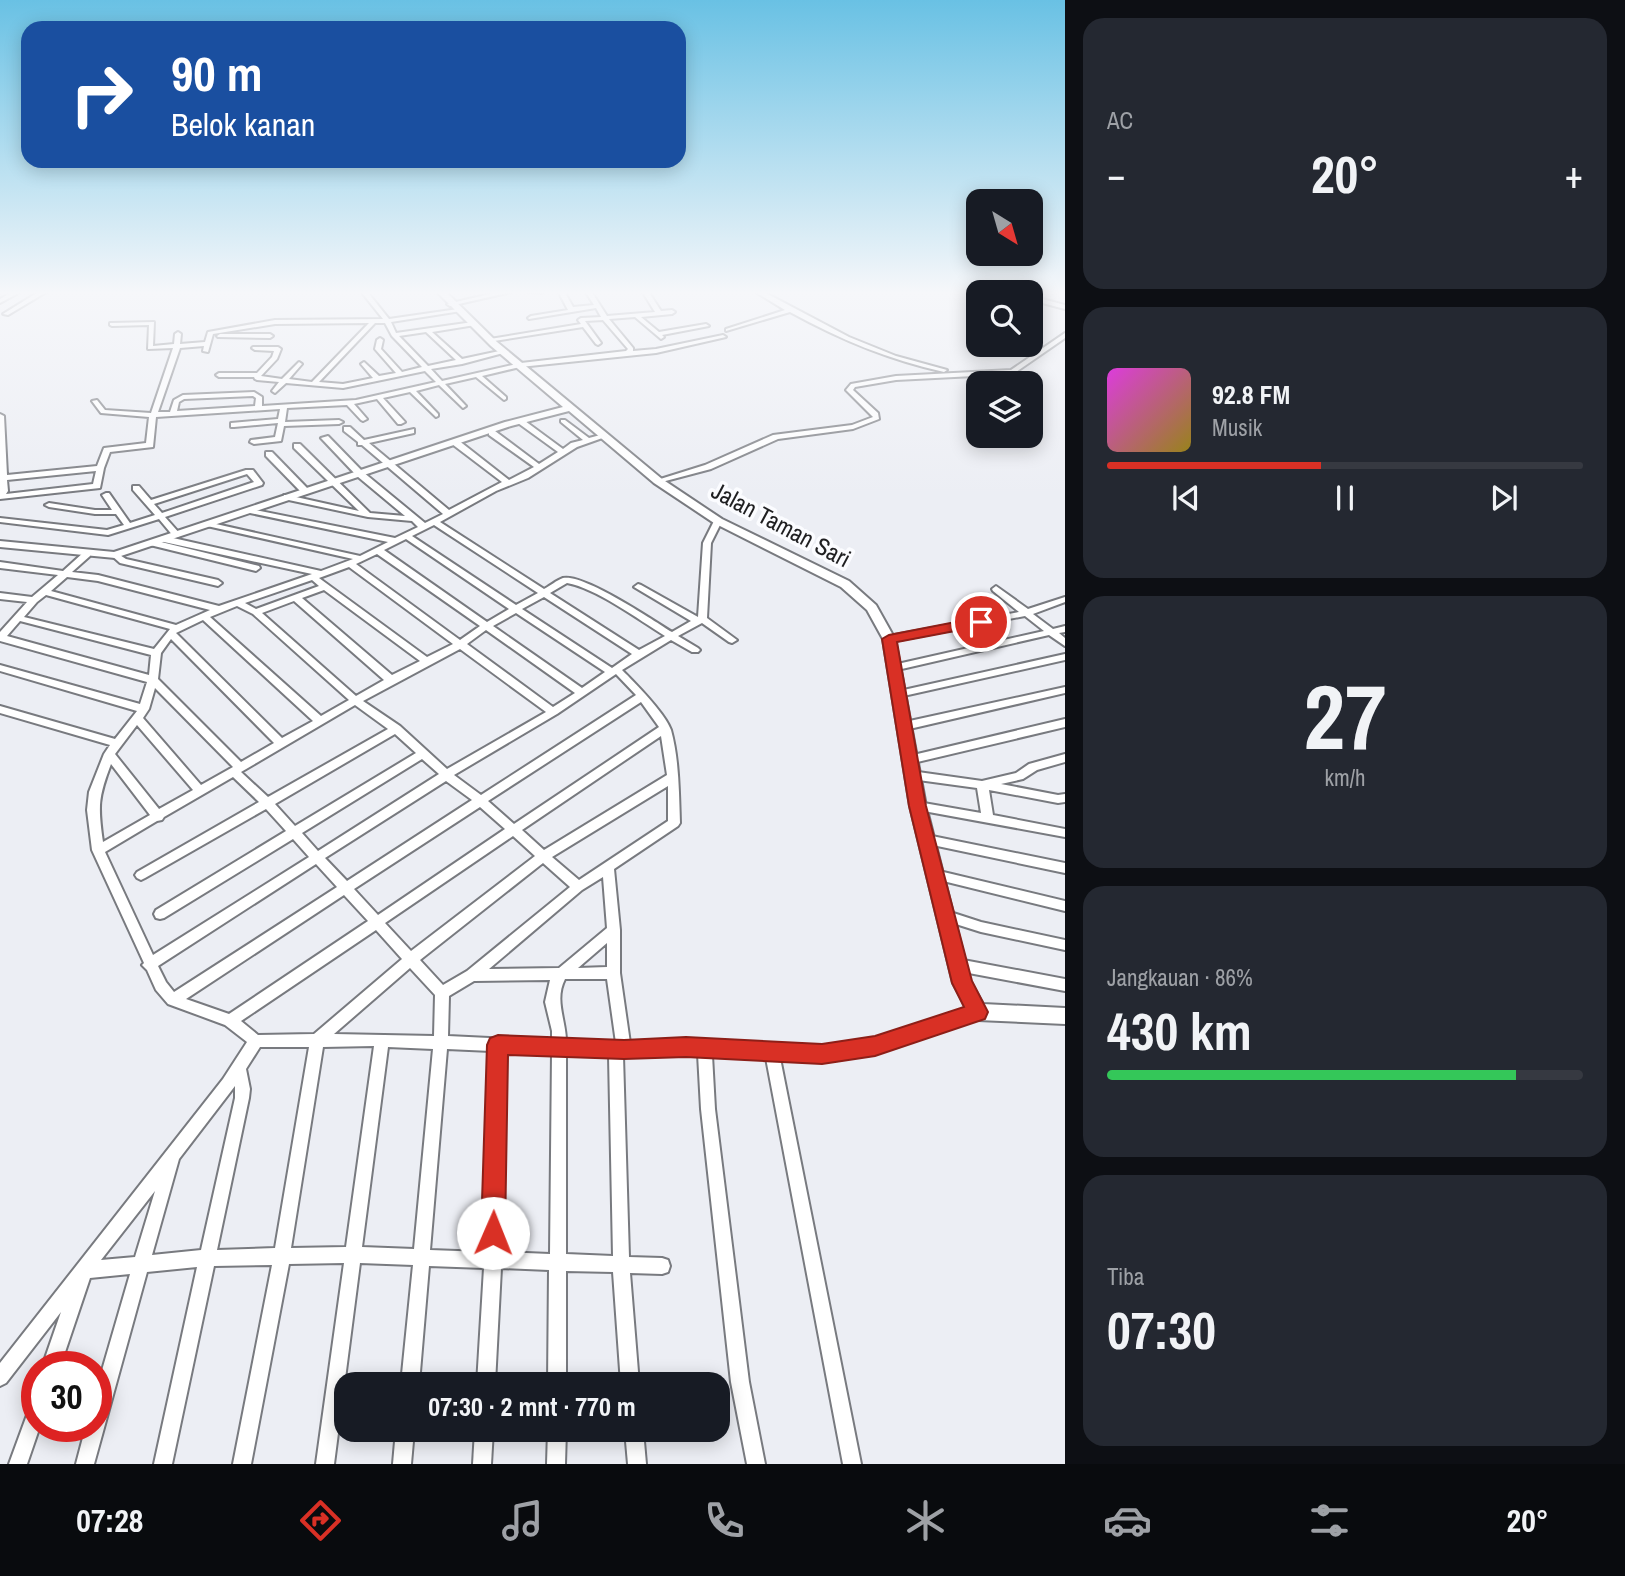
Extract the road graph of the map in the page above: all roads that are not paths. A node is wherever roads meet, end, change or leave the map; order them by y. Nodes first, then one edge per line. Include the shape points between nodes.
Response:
1 (173, 359) edge
2 (274, 359) edge
3 (337, 359) edge
4 (387, 359) edge
5 (418, 359) edge
6 (459, 359) edge
7 (473, 359) edge
8 (513, 359) edge
9 (576, 359) edge
10 (895, 359) edge
11 (1031, 359) edge
12 (462, 362) junction
13 (299, 364) dead end
14 (364, 364) dead end
15 (522, 366) junction
16 (428, 369) junction
17 (964, 374) junction
18 (401, 375) junction
19 (477, 375) junction
20 (219, 376) dead end
21 (258, 377) junction
22 (378, 379) junction
23 (284, 381) junction
24 (442, 383) junction
25 (314, 384) junction
26 (247, 387) dead end
27 (412, 390) junction
28 (275, 391) dead end
29 (379, 397) junction
30 (504, 398) dead end
31 (95, 401) dead end
32 (349, 403) junction
33 (463, 406) dead end
34 (284, 407) junction
35 (258, 408) junction
36 (569, 408) junction
37 (173, 414) junction
38 (152, 415) junction
39 (436, 415) dead end
40 (543, 415) junction
41 (0, 416) edge
42 (363, 419) dead end
43 (563, 421) dead end
44 (339, 422) dead end
45 (401, 422) dead end
46 (281, 423) junction
47 (522, 423) junction
48 (234, 425) dead end
49 (509, 425) junction
50 (347, 429) dead end
51 (411, 431) dead end
52 (492, 433) junction
53 (604, 436) junction
54 (476, 437) junction
55 (325, 438) dead end
56 (587, 440) junction
57 (254, 442) dead end
58 (361, 443) junction
59 (457, 443) junction
60 (297, 446) dead end
61 (563, 452) junction
62 (269, 454) dead end
63 (390, 466) junction
64 (538, 467) junction
65 (100, 468) junction
66 (361, 475) junction
67 (3, 478) junction
68 (658, 481) junction
69 (335, 483) junction
70 (508, 483) junction
71 (136, 488) dead end
72 (305, 491) junction
73 (106, 495) dead end
74 (0, 497) edge
75 (286, 499) junction
76 (149, 503) junction
77 (49, 505) dead end
78 (250, 511) junction
79 (118, 512) junction
80 (448, 514) junction
81 (368, 515) junction
82 (162, 517) junction
83 (416, 519) junction
84 (0, 520) edge
85 (718, 521) junction
86 (434, 522) junction
87 (207, 524) junction
88 (129, 527) junction
89 (424, 527) junction
90 (177, 535) junction
91 (406, 536) junction
92 (159, 541) junction
93 (396, 541) junction
94 (0, 544) edge
95 (378, 550) junction
96 (87, 554) junction
97 (116, 555) junction
98 (355, 561) junction
99 (0, 565) edge
100 (256, 568) dead end
101 (67, 573) junction
102 (318, 575) junction
103 (218, 583) dead end
104 (326, 586) junction
105 (638, 587) dead end
106 (996, 589) dead end
107 (45, 592) junction
108 (544, 592) junction
109 (0, 596) edge
110 (296, 598) junction
111 (1064, 599) edge
112 (34, 600) junction
113 (237, 603) junction
114 (516, 608) junction
115 (219, 609) junction
116 (256, 612) junction
117 (1027, 613) junction
118 (204, 616) junction
119 (700, 620) junction
120 (15, 621) junction
121 (0, 622) edge
122 (488, 625) junction
123 (1065, 629) edge
124 (174, 630) junction
125 (1051, 633) junction
126 (669, 636) junction
127 (0, 637) edge
128 (889, 639) junction
129 (732, 640) dead end
130 (1065, 643) edge
131 (461, 644) junction
132 (695, 650) dead end
133 (156, 653) junction
134 (639, 654) junction
135 (1065, 657) edge
136 (428, 662) junction
137 (0, 668) edge
138 (893, 668) junction
139 (614, 671) junction
140 (153, 680) junction
141 (391, 680) junction
142 (1065, 690) edge
143 (582, 693) junction
144 (899, 694) junction
145 (642, 696) junction
146 (357, 702) junction
147 (0, 709) edge
148 (553, 712) junction
149 (141, 714) junction
150 (321, 722) junction
151 (1065, 723) edge
152 (905, 726) junction
153 (665, 728) junction
154 (396, 729) junction
155 (118, 744) junction
156 (281, 744) junction
157 (424, 753) junction
158 (109, 754) junction
159 (1065, 758) edge
160 (909, 760) junction
161 (237, 769) junction
162 (446, 775) junction
163 (911, 775) junction
164 (673, 777) junction
165 (982, 785) junction
166 (201, 791) junction
167 (1063, 800) edge
168 (482, 802) junction
169 (267, 803) junction
170 (918, 806) junction
171 (158, 817) junction
172 (988, 818) junction
173 (513, 829) junction
174 (294, 832) junction
175 (1065, 833) edge
176 (927, 840) junction
177 (98, 850) junction
178 (544, 856) junction
179 (316, 857) junction
180 (1065, 868) edge
181 (608, 869) junction
182 (141, 875) dead end
183 (935, 875) junction
184 (578, 887) junction
185 (346, 890) junction
186 (1065, 906) edge
187 (160, 914) dead end
188 (944, 915) junction
189 (376, 921) junction
190 (614, 930) junction
191 (1065, 945) edge
192 (412, 958) junction
193 (149, 965) junction
194 (958, 965) junction
195 (561, 974) junction
196 (613, 974) junction
197 (472, 975) junction
198 (1065, 985) edge
199 (442, 993) junction
200 (173, 1000) junction
201 (978, 1012) junction
202 (1065, 1016) edge
203 (230, 1021) junction
204 (317, 1040) junction
205 (382, 1040) junction
206 (256, 1041) junction
207 (440, 1042) junction
208 (498, 1045) junction
209 (558, 1047) junction
210 (620, 1049) junction
211 (705, 1049) junction
212 (772, 1052) junction
213 (239, 1070) junction
214 (174, 1151) junction
215 (353, 1255) junction
216 (282, 1256) junction
217 (207, 1258) junction
218 (422, 1259) junction
219 (493, 1260) junction
220 (558, 1262) junction
221 (142, 1264) junction
222 (621, 1265) junction
223 (662, 1266) dead end
224 (84, 1270) junction
225 (56, 1351) edge
226 (112, 1369) edge
227 (411, 1372) edge
228 (487, 1372) edge
229 (557, 1372) edge
230 (629, 1372) edge
231 (0, 1377) edge
232 (26, 1442) edge
233 (91, 1442) edge
234 (404, 1442) edge
235 (483, 1442) edge
236 (556, 1442) edge
237 (635, 1442) edge
238 (18, 1464) edge
239 (85, 1464) edge
240 (163, 1464) edge
241 (242, 1464) edge
242 (325, 1464) edge
243 (402, 1464) edge
244 (482, 1464) edge
245 (556, 1464) edge
246 (637, 1464) edge
247 (756, 1464) edge
248 (852, 1464) edge

1 - 38 street
2 - 21 street
3 - 25 street
4 - 18 street
5 - 16 street
6 - 12 street
7 - 12 street
8 - 15 street, Jalan Taman Sari
9 - 15 street
10 - 17 street
11 - 17 street via 1013,372
12 - 16 street
13 - 23 street
14 - 22 street
15 - 19 street
15 - 36 street, Jalan Taman Sari
16 - 18 street
16 - 24 street
17 - 68 street via 853,385 849,390 876,414 873,421 776,437 708,467
18 - 22 street
19 - 24 street
19 - 30 street
20 - 21 street
21 - 23 street
21 - 26 street
22 - 25 street via 343,386
23 - 25 street
23 - 28 street
24 - 27 street
24 - 33 street
27 - 29 street
27 - 39 street
29 - 32 street
29 - 45 street
31 - 38 street via 103,412
32 - 34 street
32 - 42 street
34 - 35 street
34 - 46 street
35 - 37 street
35 - 37 street via 259,397 254,394 183,397 176,401
36 - 40 street
36 - 53 street, Jalan Taman Sari
37 - 38 street
38 - 65 street via 149,446 107,450
40 - 47 street
40 - 49 street
41 - 67 street
43 - 56 street
44 - 46 street
46 - 48 street
46 - 57 street via 278,439
47 - 49 street
47 - 61 street
49 - 52 street
49 - 54 street
50 - 58 street
51 - 58 street
52 - 54 street
52 - 64 street
53 - 56 street
53 - 68 street, Jalan Taman Sari
54 - 59 street
55 - 66 street
56 - 61 street
58 - 63 street
59 - 63 street
59 - 70 street
60 - 69 street
61 - 64 street
62 - 72 street
63 - 66 street
63 - 80 street
64 - 70 street
65 - 67 street
65 - 74 street via 97,486
66 - 69 street
66 - 83 street
67 - 74 street
68 - 85 street, Jalan Taman Sari
69 - 72 street
69 - 75 street
69 - 81 street
70 - 80 street
71 - 76 street
72 - 75 street
73 - 79 street
75 - 78 street
75 - 81 street
76 - 82 street
76 - 82 street via 246,472 259,483
77 - 79 street
78 - 87 street
78 - 93 street
79 - 88 street
80 - 86 street
81 - 83 street
82 - 88 street
82 - 90 street
83 - 89 street
84 - 88 street via 108,533
85 - 119 street via 707,543
85 - 128 street, Jalan Taman Sari via 845,584 872,608
86 - 89 street
86 - 108 street
87 - 90 street
87 - 98 street
89 - 91 street
90 - 92 street
91 - 93 street
91 - 114 street
92 - 97 street
92 - 100 street
92 - 102 street
93 - 95 street
94 - 96 street
95 - 98 street
95 - 122 street
96 - 97 street
96 - 101 street
97 - 103 street via 123,561
98 - 102 street
98 - 131 street
99 - 101 street
101 - 107 street
101 - 115 street
102 - 104 street
102 - 113 street
104 - 110 street
104 - 136 street
105 - 119 street
106 - 117 street
107 - 112 street
107 - 124 street
108 - 114 street
108 - 126 street via 572,579
108 - 134 street
109 - 112 street
110 - 116 street
110 - 141 street
111 - 117 street
112 - 120 street
113 - 115 street
113 - 116 street
114 - 122 street
114 - 139 street
115 - 118 street
116 - 146 street
117 - 125 street
117 - 128 street
118 - 124 street
118 - 150 street
119 - 126 street
119 - 129 street
120 - 121 street
120 - 127 street
120 - 133 street
122 - 131 street
122 - 143 street
123 - 125 street
124 - 133 street
124 - 156 street
125 - 130 street
125 - 138 street
126 - 132 street
126 - 134 street
127 - 140 street
128 - 138 street, Jalan Taman Sari
131 - 136 street
131 - 148 street
133 - 140 street
134 - 139 street
135 - 144 street
136 - 141 street
137 - 149 street
138 - 144 street, Jalan Taman Sari
139 - 143 street
139 - 145 street
140 - 149 street
140 - 161 street
141 - 146 street
142 - 152 street
143 - 148 street
144 - 152 street, Jalan Taman Sari
145 - 153 street
145 - 168 street
146 - 150 street
146 - 154 street
147 - 155 street
148 - 162 street
149 - 155 street
149 - 166 street
150 - 156 street
151 - 160 street
152 - 160 street, Jalan Taman Sari
153 - 164 street
153 - 173 street
154 - 157 street
154 - 169 street
155 - 158 street
156 - 161 street
157 - 162 street
157 - 174 street
158 - 171 street
158 - 177 street via 94,801
159 - 165 street
160 - 163 street, Jalan Taman Sari
161 - 166 street
161 - 169 street
162 - 168 street
162 - 179 street
163 - 165 street
163 - 170 street, Jalan Taman Sari
164 - 178 street
164 - 181 street via 674,823
165 - 167 street
165 - 172 street
166 - 171 street
168 - 173 street
168 - 185 street
169 - 174 street
169 - 182 street
170 - 172 street
170 - 176 street, Jalan Taman Sari
171 - 177 street
172 - 175 street
173 - 178 street
173 - 189 street
174 - 179 street
174 - 187 street
176 - 180 street
176 - 183 street, Jalan Taman Sari
177 - 193 street
178 - 184 street
178 - 192 street
179 - 185 street
179 - 193 street
181 - 184 street
181 - 190 street
183 - 186 street
183 - 188 street, Jalan Taman Sari
184 - 197 street
185 - 189 street
185 - 200 street
188 - 191 street
188 - 194 street, Jalan Taman Sari
189 - 192 street
189 - 203 street
190 - 195 street
190 - 196 street
192 - 199 street
192 - 204 street
193 - 200 street
194 - 198 street
194 - 201 street, Jalan Taman Sari
195 - 196 street
195 - 197 street
195 - 209 street via 552,994
196 - 210 street
197 - 199 street
199 - 207 street
200 - 203 street
201 - 202 street
201 - 212 street via 875,1046 822,1054
203 - 206 street
204 - 205 street
204 - 206 street
204 - 216 street
205 - 207 street
205 - 215 street
206 - 213 street
207 - 208 street
207 - 218 street
208 - 209 street
208 - 219 street
209 - 210 street
209 - 220 street
210 - 211 street
210 - 222 street
211 - 212 street
211 - 247 street via 740,1382
212 - 248 street
213 - 214 street
213 - 217 street via 243,1094
214 - 221 street
214 - 224 street
215 - 216 street
215 - 218 street
215 - 242 street
216 - 217 street
216 - 241 street
217 - 221 street
217 - 240 street
218 - 219 street
218 - 227 street
219 - 220 street
219 - 228 street
220 - 222 street
220 - 229 street
221 - 224 street
221 - 226 street
222 - 223 street
222 - 230 street
224 - 225 street
224 - 231 street
232 - 238 street
233 - 239 street
234 - 243 street
235 - 244 street
236 - 245 street
237 - 246 street

